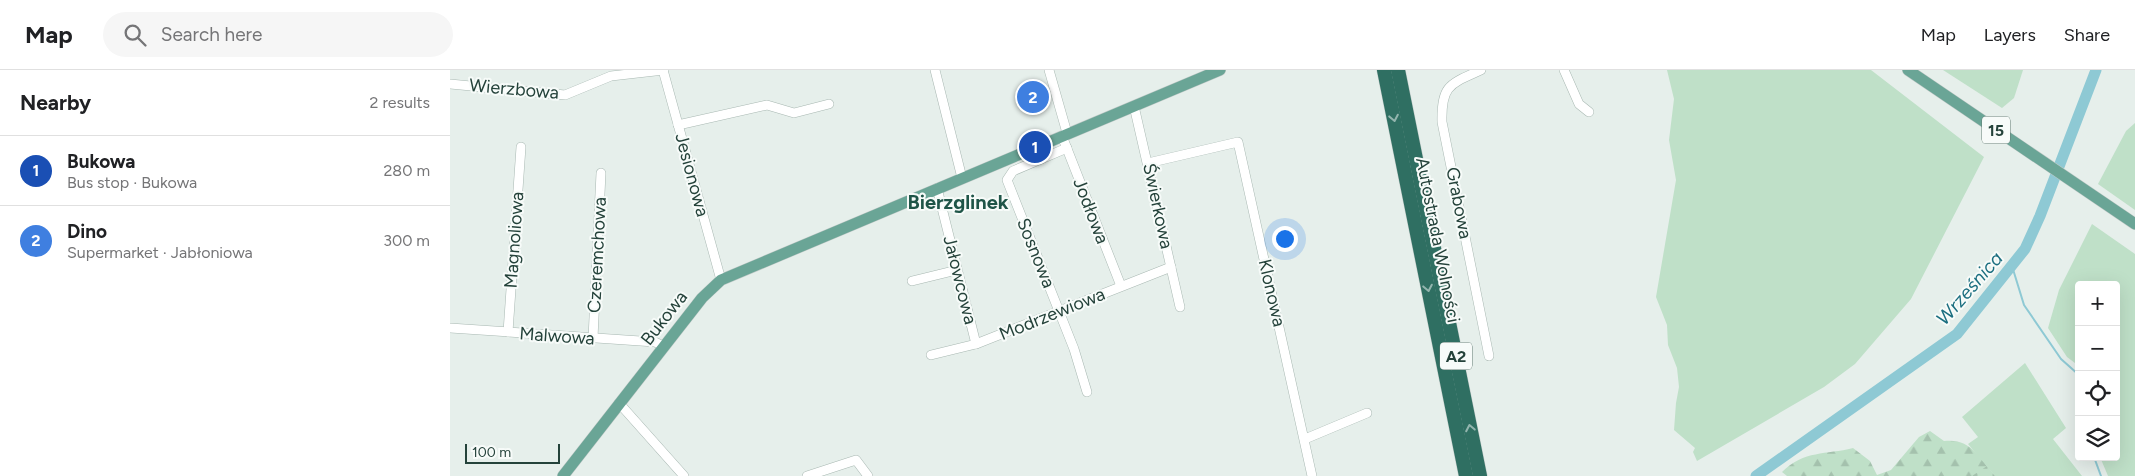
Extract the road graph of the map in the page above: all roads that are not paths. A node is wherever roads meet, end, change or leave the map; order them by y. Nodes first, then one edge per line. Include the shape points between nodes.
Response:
1 (663, 70) edge
2 (935, 70) edge
3 (1048, 70) edge
4 (1220, 70) edge
5 (1384, 70) edge
6 (1398, 70) edge
7 (1481, 70) edge
8 (1564, 70) edge
9 (1908, 70) edge
10 (450, 84) edge
11 (829, 104) dead end
12 (1134, 106) junction
13 (1589, 112) dead end
14 (678, 125) junction
15 (1064, 135) junction
16 (521, 147) dead end
17 (1067, 148) junction
18 (1148, 163) junction
19 (601, 173) dead end
20 (962, 178) junction
21 (937, 188) junction
22 (2135, 224) edge
23 (1171, 266) junction
24 (957, 270) junction
25 (721, 280) junction
26 (912, 281) dead end
27 (1121, 286) junction
28 (1180, 307) dead end
29 (1059, 311) junction
30 (450, 328) edge
31 (508, 332) junction
32 (593, 338) junction
33 (976, 344) junction
34 (663, 346) junction
35 (932, 355) dead end
36 (1490, 356) dead end
37 (1087, 392) dead end
38 (619, 403) junction
39 (1367, 413) dead end
40 (1304, 439) junction
41 (562, 476) edge
42 (684, 476) edge
43 (807, 476) edge
44 (868, 476) edge
45 (1312, 476) edge
46 (1466, 476) edge
47 (1480, 476) edge

1 - 10 street, Wierzbowa via 611,76 565,95
1 - 14 street, Jesionowa
2 - 20 street
3 - 15 street, Jodłowa
4 - 12 main road, Bukowa
5 -> 46 highway, Autostrada Wolności / A2
47 -> 6 highway, Autostrada Wolności / A2
7 - 36 street, Grabowa via 1461,78 1448,88 1441,101 1442,122
8 - 13 street via 1579,104
9 - 22 main road, 15
11 - 14 street via 794,114 767,105
12 - 15 main road, Bukowa
12 - 18 street, Świerkowa
14 - 25 street, Jesionowa
15 - 17 street, Jodłowa
15 - 20 main road, Bukowa
16 - 31 street, Magnoliowa
17 - 27 street, Jodłowa
17 - 29 street, Sosnowa via 1013,172 1007,180
18 - 23 street, Świerkowa
18 - 40 street, Klonowa via 1238,142
19 - 32 street, Czeremchowa
20 - 21 main road, Bukowa
21 - 24 street, Jałowcowa
21 - 25 main road, Bukowa
23 - 27 street, Modrzewiowa
23 - 28 street, Świerkowa
24 - 26 street
24 - 33 street, Jałowcowa
25 - 34 main road, Bukowa
27 - 29 street, Modrzewiowa
29 - 33 street, Modrzewiowa
29 - 37 street, Sosnowa
30 - 31 street, Malwowa
31 - 32 street, Malwowa
32 - 34 street, Malwowa via 656,342
33 - 35 street, Modrzewiowa
34 - 38 main road, Bukowa
38 - 41 main road, Bukowa
38 - 42 street
39 - 40 street
40 - 45 street, Klonowa
43 - 44 street via 856,460

